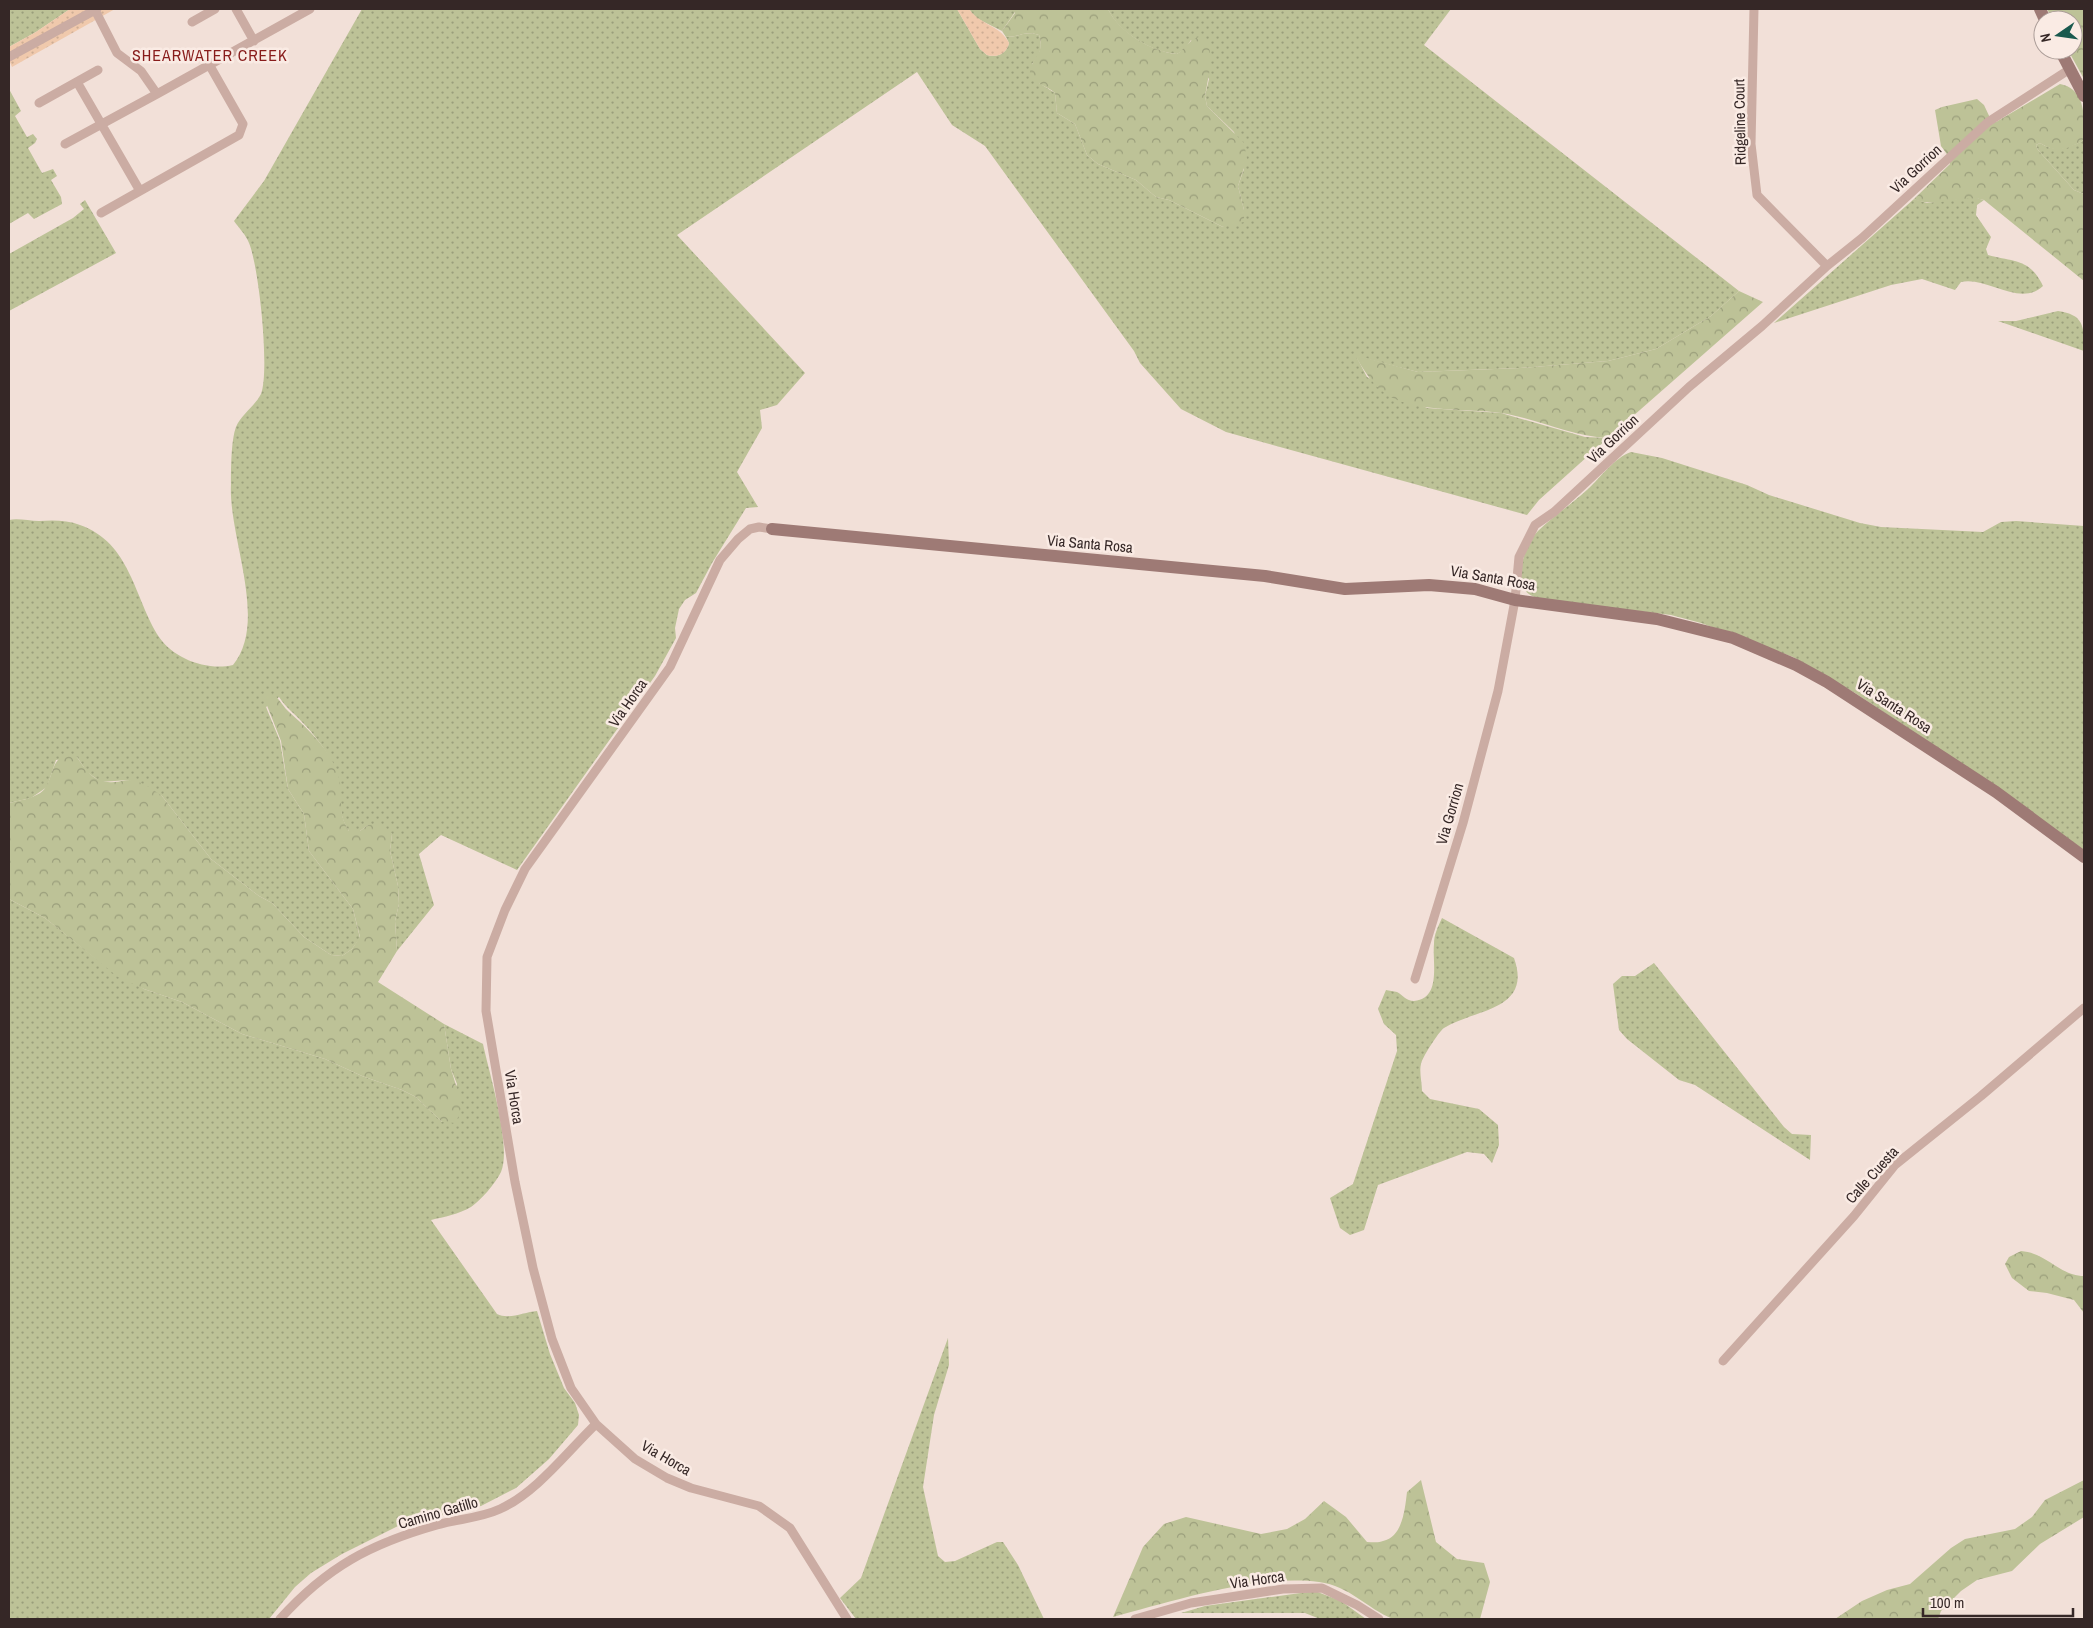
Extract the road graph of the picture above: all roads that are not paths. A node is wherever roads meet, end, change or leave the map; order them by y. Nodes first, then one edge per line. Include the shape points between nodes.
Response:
1 (96, 9) edge
2 (215, 9) edge
3 (236, 9) edge
4 (310, 9) edge
5 (1754, 9) edge
6 (192, 22) dead end
7 (254, 41) junction
8 (9, 57) edge
9 (2065, 60) edge
10 (210, 66) junction
11 (2070, 69) junction
12 (98, 70) dead end
13 (77, 82) junction
14 (157, 94) junction
15 (2084, 96) edge
16 (39, 103) dead end
17 (102, 124) junction
18 (65, 144) dead end
19 (140, 191) junction
20 (101, 212) dead end
21 (1827, 266) junction
22 (772, 529) joint
23 (1515, 600) junction
24 (2084, 857) edge
25 (1415, 979) dead end
26 (2084, 1008) edge
27 (1723, 1361) dead end
28 (596, 1424) junction
29 (280, 1619) edge
30 (847, 1619) edge
31 (1135, 1619) edge
32 (1378, 1619) edge

1 - 8 street
1 - 14 street via 117,54 141,71
2 - 6 street
3 - 7 street
4 - 7 street
5 - 21 street, Ridgeline Court via 1752,144 1757,195
7 - 10 street
9 - 11 street
10 - 14 street
10 - 19 street via 243,124 243,130 240,135
11 - 15 street
11 - 21 street, Via Gorrion via 1988,122
12 - 13 street
13 - 16 street
13 - 17 street
14 - 17 street
17 - 18 street
17 - 19 street
19 - 20 street
21 - 23 street, Via Gorrion via 1554,512 1535,525 1519,557
22 - 23 street, Via Santa Rosa via 1265,576 1345,589 1429,585 1475,589
22 - 28 street, Via Horca via 750,529 720,560 670,667 525,870 487,957 486,1011 533,1268 552,1339 571,1388
23 - 24 street, Via Santa Rosa via 1657,619 1698,628 1764,650 1827,682 1996,792
23 - 25 street, Via Gorrion via 1496,701
26 - 27 street, Calle Cuesta via 1895,1165 1854,1216
28 - 29 street, Camino Gatillo via 524,1496 498,1510 410,1534 350,1559 325,1575
28 - 30 street, Via Horca via 635,1458 667,1478 720,1498 759,1506 790,1528
31 - 32 street, Via Horca via 1191,1603 1283,1589 1322,1588 1358,1605

